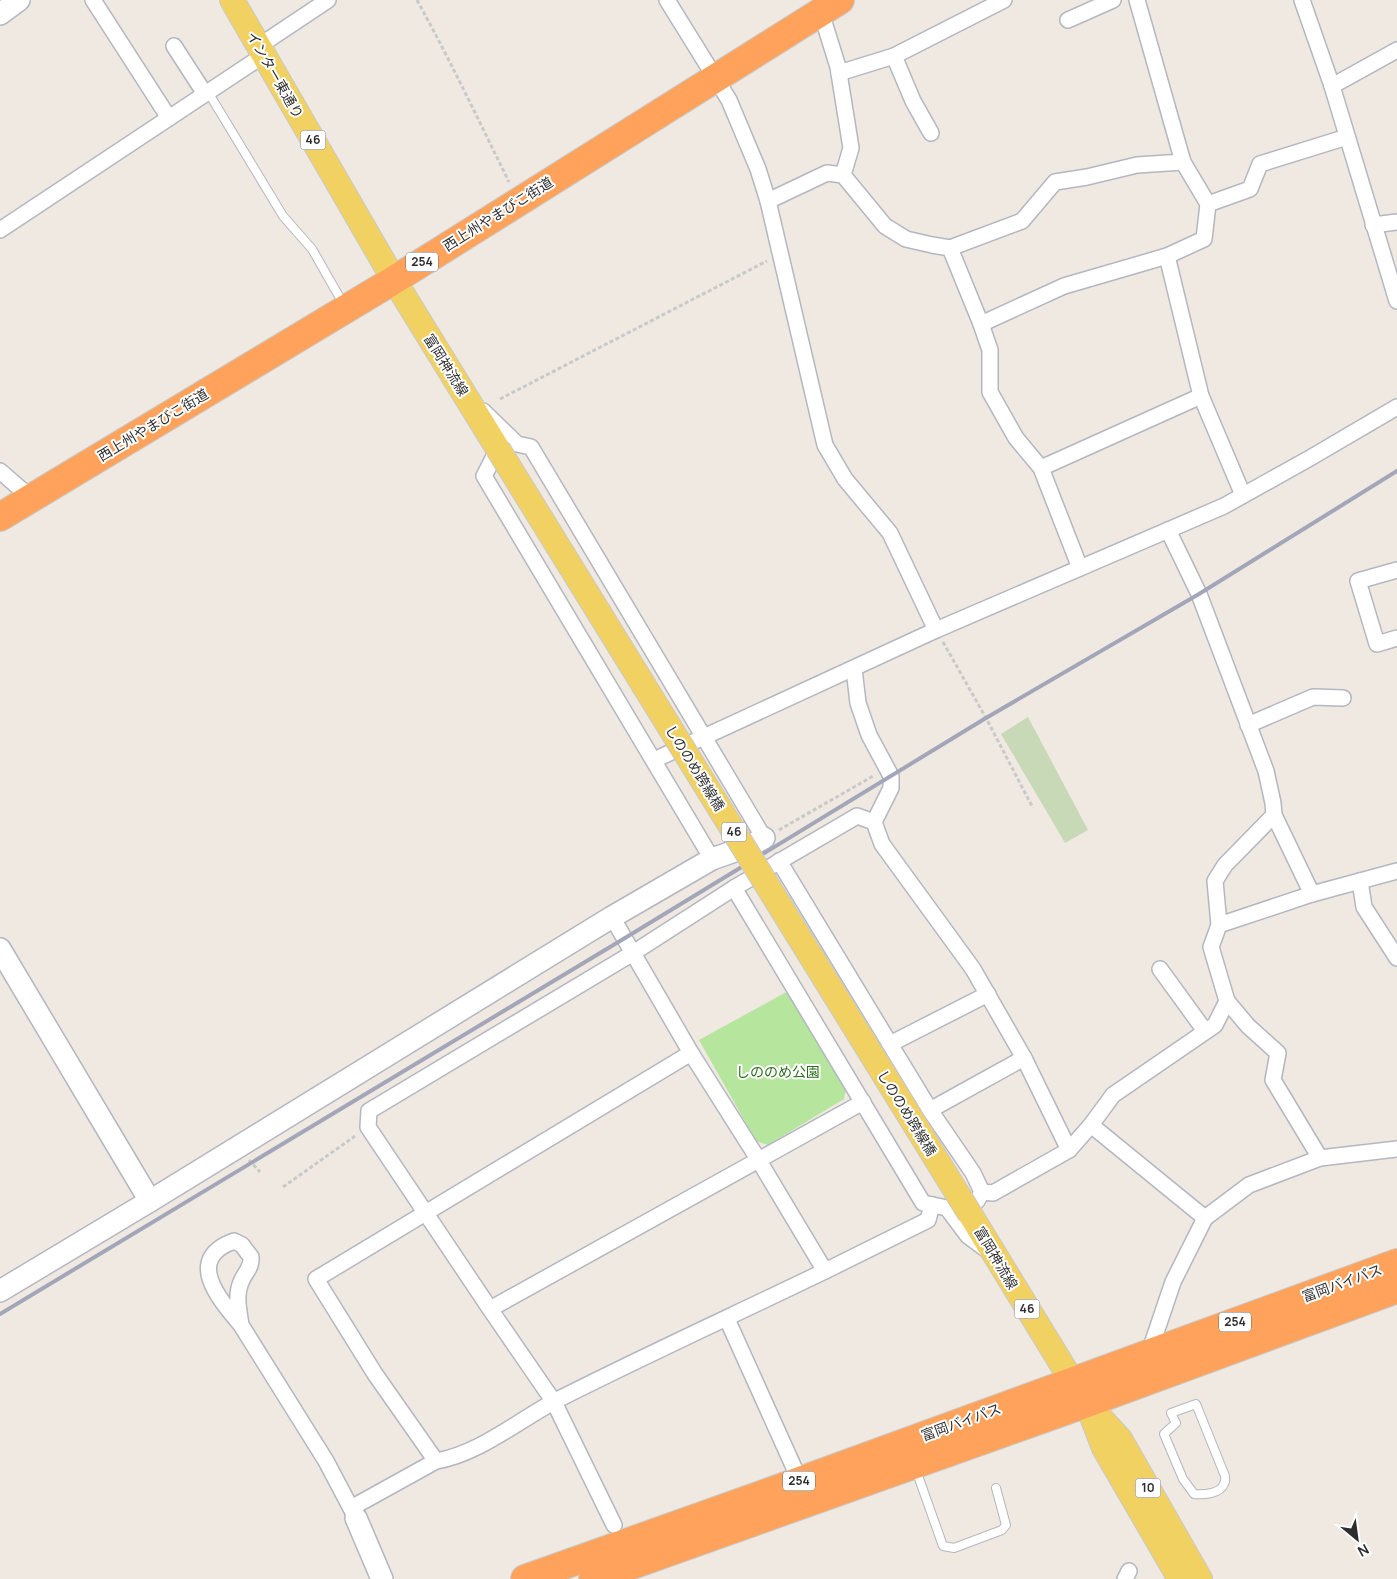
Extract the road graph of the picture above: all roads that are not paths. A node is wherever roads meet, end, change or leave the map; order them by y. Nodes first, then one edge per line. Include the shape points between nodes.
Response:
1 (19, 0) edge
2 (93, 0) edge
3 (232, 0) edge
4 (328, 0) edge
5 (667, 0) edge
6 (1004, 0) edge
7 (1113, 0) edge
8 (1138, 0) edge
9 (1302, 0) edge
10 (826, 4) edge
11 (0, 14) edge
12 (1068, 20) dead end
13 (174, 46) dead end
14 (261, 50) junction
15 (1397, 50) edge
16 (894, 56) junction
17 (839, 73) junction
18 (716, 77) junction
19 (1332, 86) junction
20 (206, 93) junction
21 (169, 118) junction
22 (930, 133) dead end
23 (1347, 137) junction
24 (1183, 162) junction
25 (843, 175) junction
26 (768, 201) junction
27 (1208, 204) junction
28 (1397, 222) edge
29 (1373, 225) junction
30 (0, 230) edge
31 (950, 248) junction
32 (1167, 256) junction
33 (394, 280) junction
34 (1397, 301) edge
35 (346, 308) junction
36 (981, 324) junction
37 (461, 389) junction
38 (1201, 396) junction
39 (1397, 407) edge
40 (498, 449) junction
41 (1041, 468) junction
42 (0, 470) edge
43 (1243, 495) junction
44 (31, 498) junction
45 (0, 517) edge
46 (1168, 530) junction
47 (1080, 568) junction
48 (1397, 570) edge
49 (936, 630) junction
50 (1397, 638) edge
51 (854, 669) junction
52 (1343, 698) dead end
53 (1248, 725) junction
54 (704, 737) junction
55 (654, 760) junction
56 (1274, 815) junction
57 (874, 822) junction
58 (764, 838) joint
59 (712, 859) junction
60 (778, 862) junction
61 (1397, 871) edge
62 (1360, 881) junction
63 (734, 888) junction
64 (1312, 894) junction
65 (612, 917) junction
66 (1219, 925) junction
67 (0, 949) edge
68 (633, 953) junction
69 (1397, 958) edge
70 (1160, 969) dead end
71 (988, 994) junction
72 (1227, 1001) junction
73 (1206, 1031) junction
74 (890, 1044) junction
75 (690, 1054) junction
76 (1024, 1058) junction
77 (862, 1102) junction
78 (930, 1110) junction
79 (1091, 1125) junction
80 (1397, 1149) edge
81 (1069, 1150) junction
82 (1320, 1158) junction
83 (758, 1159) junction
84 (982, 1192) junction
85 (150, 1201) junction
86 (932, 1205) junction
87 (425, 1213) junction
88 (970, 1214) junction
89 (1205, 1218) junction
90 (994, 1256) junction
91 (1397, 1263) edge
92 (825, 1271) junction
93 (1397, 1289) edge
94 (0, 1291) edge
95 (490, 1309) junction
96 (727, 1319) junction
97 (241, 1325) junction
98 (1149, 1353) junction
99 (1080, 1392) junction
100 (554, 1402) junction
101 (1196, 1404) joint
102 (436, 1461) junction
103 (914, 1465) junction
104 (800, 1481) junction
105 (996, 1488) dead end
106 (353, 1513) junction
107 (614, 1525) dead end
108 (628, 1574) edge
109 (382, 1579) edge
110 (525, 1579) edge
111 (593, 1579) edge
112 (1180, 1579) edge
113 (1200, 1579) edge

1 - 11 street
2 - 21 street
3 - 14 main road, インター東通り / 46
4 - 14 street
5 - 18 street
6 - 16 street
7 - 12 street
8 - 24 street
9 - 19 street
10 - 17 street
10 - 18 highway, 西上州やまびこ街道 / 254
13 - 20 street
14 - 20 street
14 - 33 main road, インター東通り / 46
15 - 19 street
16 - 17 street
16 - 22 street
17 - 25 street via 851,148
18 - 26 street via 758,169
18 - 33 highway, 西上州やまびこ街道 / 254
19 - 23 street
20 - 21 street
20 - 35 lane via 283,216 312,249
21 - 30 street
23 - 27 street via 1260,164 1250,189
23 - 29 street
24 - 27 street
24 - 31 street via 1137,165 1055,182 1022,221
25 - 26 street via 827,173
25 - 31 street via 885,226 906,238
26 - 49 street via 825,445 845,479 890,534
27 - 32 street via 1204,239
28 - 29 street
29 - 34 street
31 - 36 street
32 - 36 street via 1064,286
32 - 38 street
33 - 35 highway, 西上州やまびこ街道 / 254
33 - 37 main road, 富岡神流線 / 46
35 - 44 highway, 西上州やまびこ街道 / 254
36 - 41 street via 990,350 990,392 1016,438
37 - 40 main road, 富岡神流線 / 46
37 - 54 street via 517,444 531,447
38 - 41 street
38 - 43 street
39 - 43 street
40 - 55 street via 484,476
40 - 88 main road, しののめ跨線橋 / 46, bridge
41 - 47 street
42 - 44 street
43 - 46 street
44 - 45 highway, 西上州やまびこ街道 / 254
46 - 47 street
46 - 53 street via 1198,594
47 - 49 street
48 - 50 street via 1358,581 1377,644
49 - 51 street
51 - 54 street
51 - 57 street via 858,703 869,735 891,776 891,788
52 - 53 street via 1313,697
53 - 56 street via 1266,771
54 - 55 street
54 - 58 street
55 - 59 street
56 - 64 street
56 - 66 street via 1225,865 1215,881
57 - 60 street via 857,816
57 - 71 street via 882,844
58 - 59 street
59 - 65 street
60 - 63 street
60 - 74 street
61 - 62 street
62 - 64 street
62 - 69 street via 1364,907
63 - 68 street
63 - 77 street
64 - 66 street
65 - 68 street
65 - 85 street
66 - 72 street via 1211,947
67 - 85 street
68 - 75 street
68 - 87 street via 369,1111 368,1127
70 - 73 street
71 - 74 street
71 - 76 street
72 - 73 street via 1214,1025
72 - 82 street via 1248,1026 1278,1053 1273,1080
73 - 79 street via 1113,1095
74 - 78 street
75 - 83 street
75 - 87 street
76 - 78 street
76 - 81 street
77 - 83 street
77 - 86 street via 923,1203
78 - 84 street via 973,1173
79 - 81 street
79 - 89 street
80 - 82 street
81 - 84 street via 993,1192
82 - 89 street via 1249,1186
83 - 92 street
83 - 95 street
84 - 88 street
85 - 94 street
86 - 90 street via 947,1208 968,1236
86 - 92 street via 928,1220
87 - 95 street
87 - 102 street via 316,1279
88 - 90 main road, 富岡神流線 / 46
89 - 98 street via 1173,1282
90 - 99 main road, 富岡神流線 / 46
91 - 98 highway, 富岡バイパス / 254
92 - 96 street
93 - 99 highway, 富岡バイパス / 254
95 - 100 street
96 - 100 street via 629,1363
96 - 104 street
97 - 97 street via 226,1307 208,1274 208,1264 214,1253 234,1241 242,1244 251,1257 250,1268 237,1296
97 - 106 street via 326,1461
98 - 99 highway, 富岡バイパス / 254
99 - 103 highway, 富岡バイパス / 254
99 - 104 highway, 富岡バイパス / 254
99 - 112 main road, 10 via 1104,1448
99 - 113 main road, 10 via 1120,1439
100 - 102 street via 451,1459
100 - 107 street
101 - 101 lane via 1225,1476 1220,1489 1205,1495 1194,1494 1188,1486 1164,1434 1176,1424 1171,1412
102 - 106 street
103 - 105 lane via 943,1546 954,1548 1002,1530 1006,1525
103 - 108 highway, 富岡バイパス / 254
104 - 110 highway, 富岡バイパス / 254
106 - 109 street
108 - 111 highway, 富岡バイパス / 254

